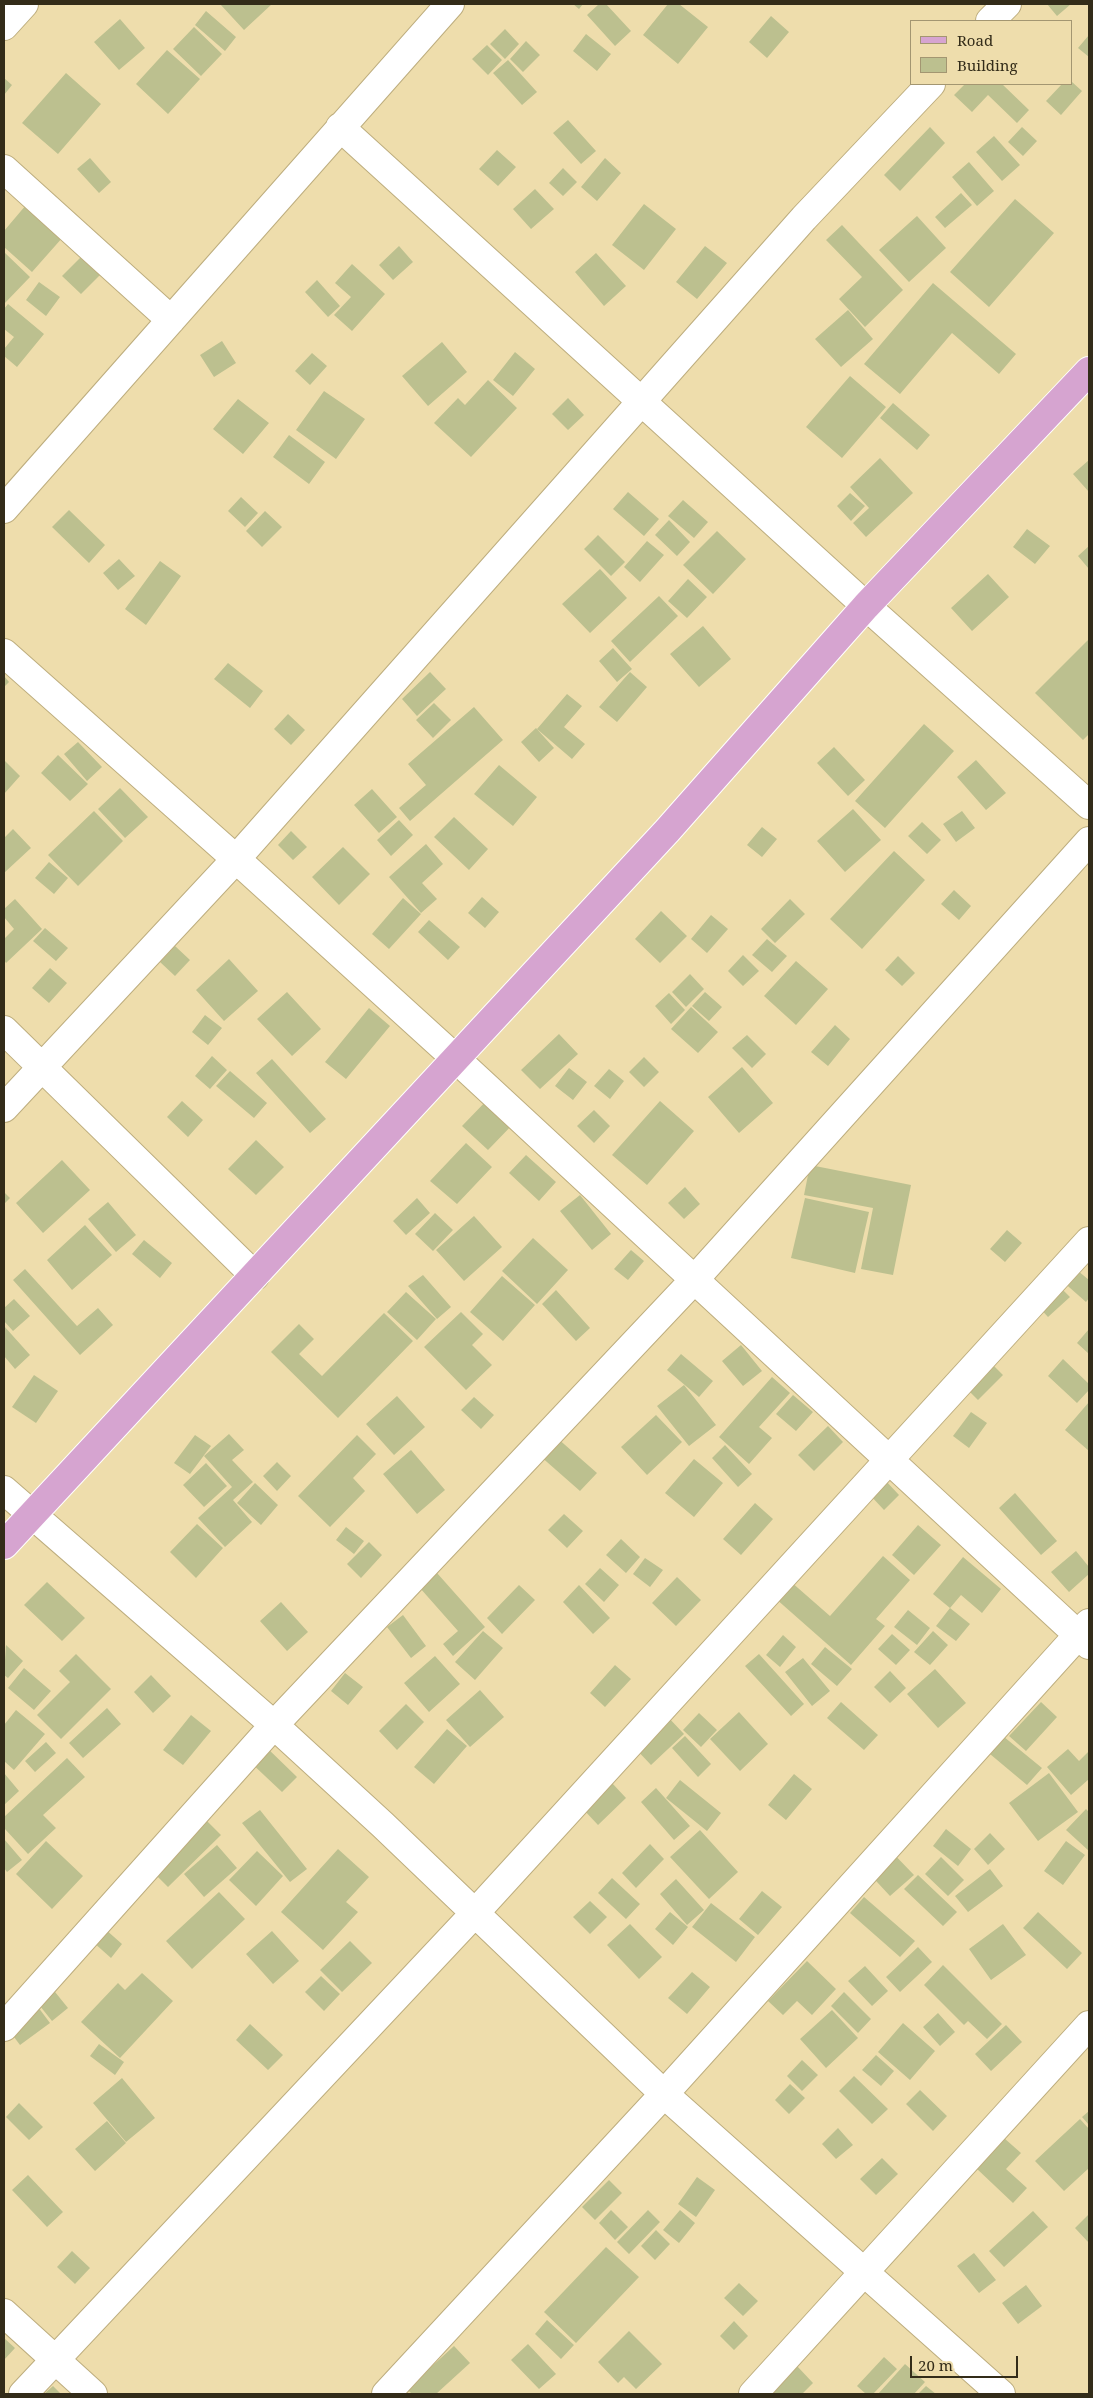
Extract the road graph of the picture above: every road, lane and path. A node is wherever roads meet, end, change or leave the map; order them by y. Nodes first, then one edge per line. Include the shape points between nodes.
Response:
1 (24, 4) edge
2 (450, 4) edge
3 (1007, 4) edge
4 (991, 20) edge
5 (4, 26) edge
6 (930, 85) edge
7 (340, 127) junction
8 (4, 169) edge
9 (171, 320) junction
10 (1089, 371) edge
11 (642, 402) junction
12 (4, 509) edge
13 (866, 606) junction
14 (4, 653) edge
15 (1089, 805) edge
16 (1089, 841) edge
17 (236, 859) junction
18 (4, 1030) edge
19 (455, 1058) junction
20 (42, 1066) junction
21 (4, 1108) edge
22 (1089, 1241) edge
23 (255, 1276) junction
24 (694, 1280) junction
25 (889, 1458) junction
26 (4, 1490) edge
27 (31, 1515) junction
28 (4, 1545) edge
29 (1086, 1634) edge
30 (274, 1725) junction
31 (474, 1914) junction
32 (1089, 2025) edge
33 (4, 2027) edge
34 (664, 2094) junction
35 (866, 2273) junction
36 (4, 2313) edge
37 (55, 2359) junction
38 (23, 2394) edge
39 (93, 2394) edge
40 (386, 2394) edge
41 (753, 2394) edge
42 (1001, 2394) edge

1 - 5 street
2 - 7 street
3 - 4 street
6 - 11 street via 804,218
7 - 9 street
7 - 11 street
8 - 9 street
9 - 12 street
10 - 13 main road
11 - 13 street
11 - 17 street
13 - 15 street
13 - 19 main road via 667,831
14 - 17 street
16 - 24 street
17 - 19 street
17 - 20 street
18 - 20 street
19 - 23 main road
19 - 24 street
20 - 21 street
20 - 23 street
22 - 25 street
23 - 27 main road
24 - 25 street
24 - 30 street
25 - 29 street
25 - 31 street
26 - 27 street
27 - 28 main road
27 - 30 street
29 - 34 street
30 - 31 street
30 - 33 street
31 - 34 street
31 - 37 street
32 - 35 street
34 - 35 street
34 - 40 street
35 - 41 street
35 - 42 street
36 - 37 street
37 - 38 street
37 - 39 street

